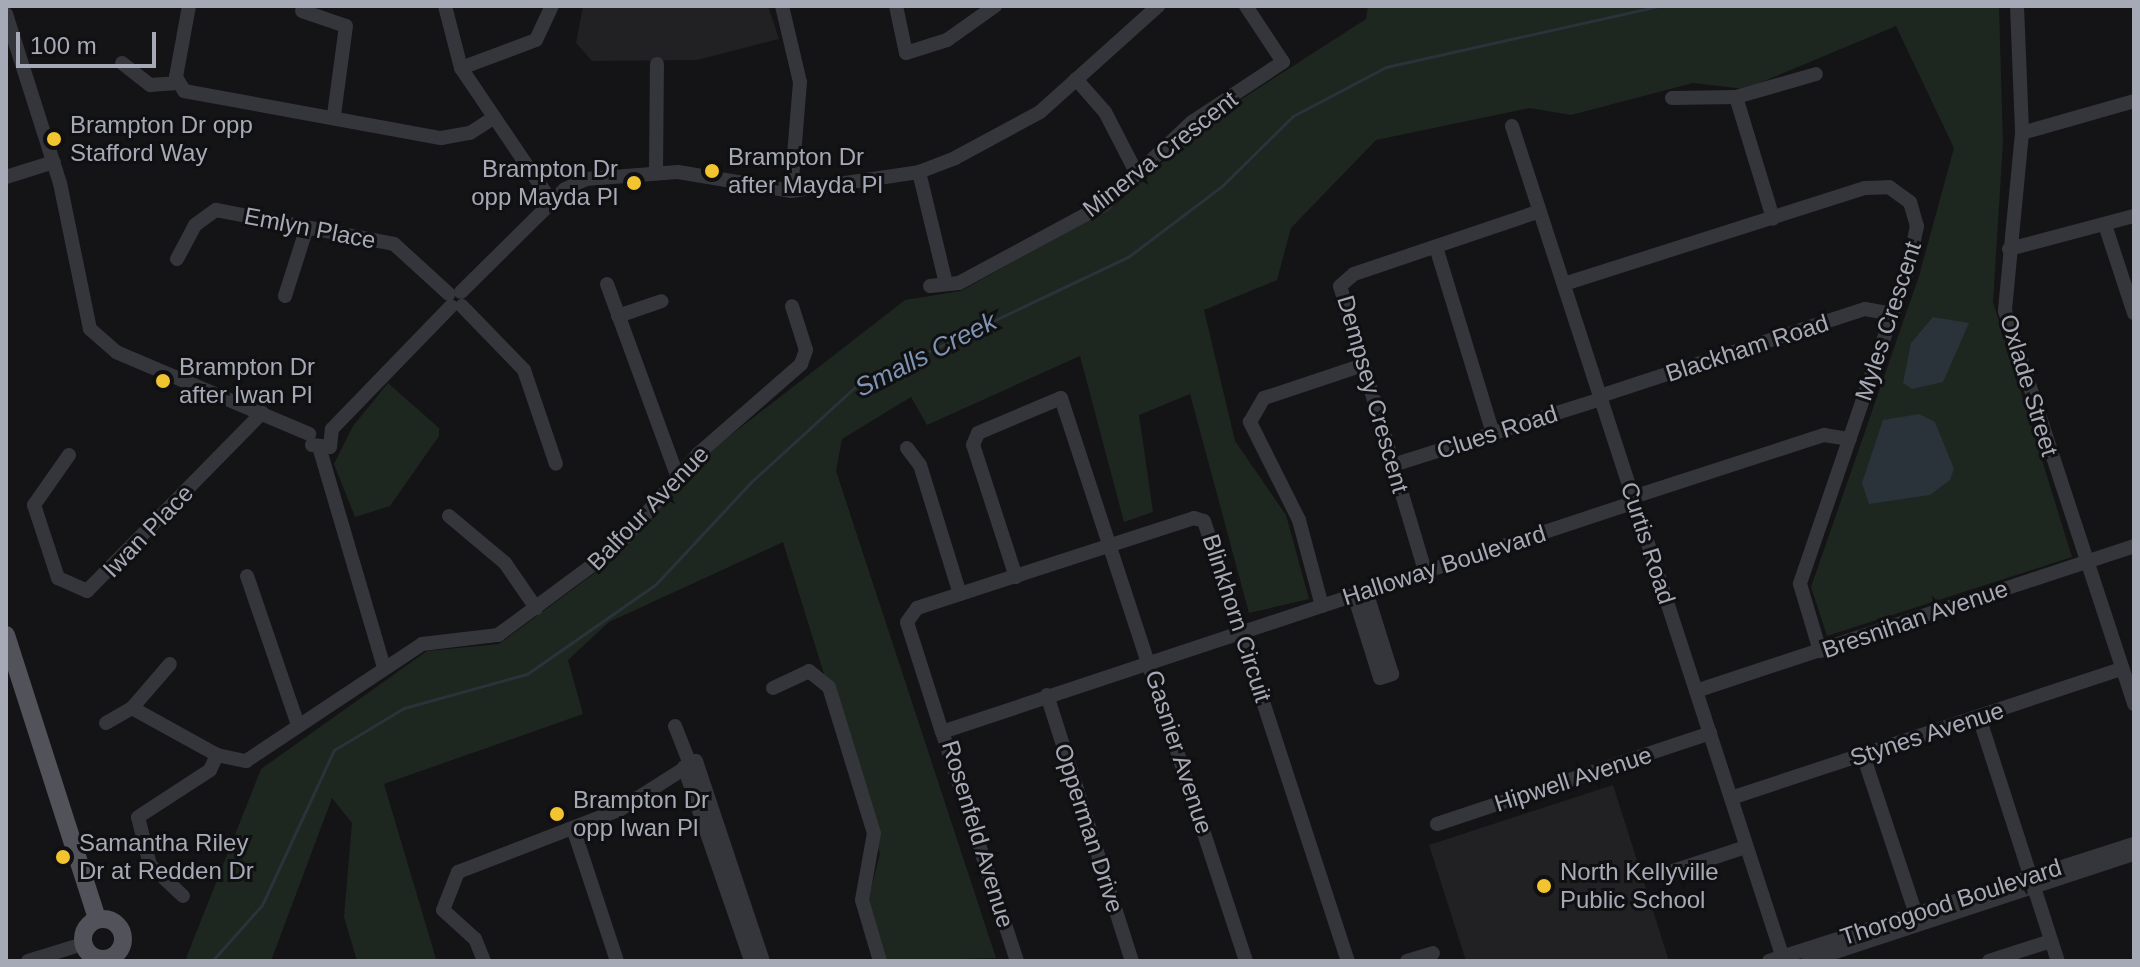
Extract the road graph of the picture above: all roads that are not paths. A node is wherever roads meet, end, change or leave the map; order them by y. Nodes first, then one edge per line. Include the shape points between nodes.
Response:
1 (20, 6) edge
2 (189, 6) edge
3 (445, 6) edge
4 (552, 6) edge
5 (782, 6) edge
6 (896, 6) edge
7 (995, 6) edge
8 (1158, 6) edge
9 (1246, 6) edge
10 (2017, 6) edge
11 (298, 11) edge
12 (6, 14) edge
13 (122, 63) dead end
14 (657, 64) dead end
15 (461, 68) junction
16 (1816, 74) dead end
17 (1076, 79) junction
18 (177, 83) junction
19 (1736, 97) junction
20 (1672, 98) dead end
21 (2134, 101) edge
22 (334, 115) junction
23 (493, 118) junction
24 (1512, 126) dead end
25 (2022, 133) junction
26 (54, 162) junction
27 (919, 172) junction
28 (656, 173) junction
29 (1137, 174) junction
30 (6, 177) edge
31 (791, 191) junction
32 (551, 201) junction
33 (1540, 211) junction
34 (2134, 216) edge
35 (1773, 218) junction
36 (2105, 225) junction
37 (306, 230) junction
38 (1436, 247) junction
39 (2009, 249) junction
40 (177, 259) dead end
41 (607, 284) dead end
42 (946, 284) junction
43 (1564, 284) junction
44 (930, 286) dead end
45 (285, 296) dead end
46 (456, 299) junction
47 (662, 301) dead end
48 (792, 306) dead end
49 (2134, 313) edge
50 (1894, 314) junction
51 (618, 316) junction
52 (1360, 366) junction
53 (1601, 397) junction
54 (262, 413) junction
55 (332, 429) junction
56 (309, 434) junction
57 (1493, 434) junction
58 (1850, 439) junction
59 (907, 448) dead end
60 (320, 450) junction
61 (69, 455) dead end
62 (556, 464) dead end
63 (1393, 465) junction
64 (678, 478) junction
65 (1634, 499) junction
66 (449, 516) dead end
67 (1111, 543) junction
68 (2134, 546) edge
69 (2086, 562) junction
70 (1425, 571) junction
71 (247, 576) dead end
72 (1016, 577) junction
73 (1360, 593) junction
74 (960, 594) junction
75 (1322, 606) junction
76 (536, 608) junction
77 (1247, 630) junction
78 (6, 635) edge
79 (1820, 651) junction
80 (1151, 662) junction
81 (170, 664) dead end
82 (384, 668) junction
83 (2122, 669) junction
84 (773, 688) dead end
85 (1696, 691) junction
86 (1047, 695) junction
87 (2134, 704) edge
88 (132, 708) junction
89 (1979, 717) junction
90 (106, 723) dead end
91 (298, 725) junction
92 (675, 726) dead end
93 (942, 732) junction
94 (1710, 733) junction
95 (217, 755) junction
96 (1863, 755) junction
97 (690, 764) junction
98 (1731, 798) junction
99 (1437, 824) dead end
100 (573, 828) junction
101 (2134, 844) edge
102 (1746, 847) junction
103 (2134, 854) edge
104 (1673, 871) dead end
105 (2032, 882) junction
106 (183, 896) dead end
107 (1917, 918) junction
108 (97, 919) junction
109 (2051, 941) junction
110 (83, 944) junction
111 (1433, 953) dead end
112 (111, 959) edge
113 (1779, 959) edge
114 (28, 961) edge
115 (484, 961) edge
116 (617, 961) edge
117 (751, 961) edge
118 (763, 961) edge
119 (880, 961) edge
120 (1017, 961) edge
121 (1132, 961) edge
122 (1246, 961) edge
123 (1348, 961) edge
124 (1407, 961) edge
125 (1808, 961) edge
126 (1989, 961) edge
127 (2058, 961) edge

1 - 12 street
2 - 18 street
3 - 15 street
4 - 15 street via 536,40
5 - 31 street via 801,101
6 - 7 street via 906,53 947,40
8 - 17 street
9 - 29 street, Minerva Crescent via 1283,62 1192,122
10 - 25 street, Oxlade Street
11 - 22 street via 346,26
12 - 26 street
13 - 18 street via 150,85
14 - 28 street
15 - 23 street
16 - 19 street
17 - 27 street via 1040,112
17 - 29 street via 1105,112
18 - 22 street via 192,93
19 - 20 street
19 - 35 street
21 - 25 street
22 - 23 street via 441,138 470,133
23 - 32 street
24 - 33 street, Curtis Road
25 - 39 street, Oxlade Street
26 - 30 street
26 - 54 street via 84,317 98,339
27 - 31 street
27 - 42 street
28 - 31 street
28 - 32 street via 586,179
29 - 42 street, Minerva Crescent via 1105,204
32 - 46 street
33 - 38 street, Dempsey Crescent
33 - 43 street, Curtis Road
34 - 36 street
35 - 43 street, Myles Crescent
35 - 50 street, Myles Crescent via 1865,188 1904,195 1917,226
36 - 39 street
36 - 49 street
37 - 40 street, Emlyn Place via 206,212
37 - 45 street
37 - 46 street, Emlyn Place via 394,244
38 - 52 street, Dempsey Crescent via 1343,282 1339,299
38 - 57 street
39 - 69 street, Oxlade Street via 2005,311
41 - 51 street
42 - 44 street, Minerva Crescent
43 - 53 street, Curtis Road
46 - 55 street
46 - 62 street, Emlyn Place via 524,370
47 - 51 street
48 - 64 street, Balfour Avenue via 806,350 801,364
50 - 53 street, Blackham Road via 1865,309
50 - 58 street, Myles Crescent
51 - 64 street
52 - 63 street, Dempsey Crescent
52 - 75 street via 1264,398 1250,422 1299,520
53 - 57 street, Clues Road
53 - 65 street, Curtis Road
54 - 56 street
54 - 61 street, Iwan Place via 87,591 58,578 34,505
55 - 56 street via 321,425
55 - 60 street via 332,445
56 - 60 street
57 - 63 street, Clues Road
58 - 65 street, Halloway Boulevard via 1824,435
58 - 79 street, Myles Crescent via 1800,584
59 - 74 street via 920,465
60 - 82 street
63 - 70 street, Dempsey Crescent
64 - 76 street, Balfour Avenue via 617,547
65 - 70 street, Halloway Boulevard
65 - 85 street, Curtis Road
66 - 76 street via 505,563
67 - 72 street, Blinkhorn Circuit
67 - 72 street, Gasnier Avenue via 1069,406 1061,398 1049,400 978,433 973,445
67 - 77 street, Blinkhorn Circuit via 1204,521
67 - 80 street, Gasnier Avenue
68 - 69 street, Bresnihan Avenue
69 - 79 street, Bresnihan Avenue
69 - 83 street, Oxlade Street
70 - 73 street, Halloway Boulevard
71 - 91 street
72 - 74 street, Blinkhorn Circuit
73 - 73 street via 1392,674 1380,678
73 - 75 street, Halloway Boulevard
74 - 93 street, Blinkhorn Circuit via 917,608 907,622
75 - 77 street, Halloway Boulevard
76 - 82 street, Balfour Avenue via 498,635 422,644
77 - 80 street, Halloway Boulevard
77 - 123 street, Blinkhorn Circuit
78 - 108 main road
79 - 85 street, Bresnihan Avenue
80 - 86 street, Rosenfeld Avenue
80 - 122 street, Gasnier Avenue
81 - 88 street
82 - 91 street, Balfour Avenue
83 - 87 street, Oxlade Street
83 - 89 street, Stynes Avenue
84 - 119 street via 809,671 829,687 874,833 862,900
85 - 94 street, Curtis Road
86 - 93 street, Rosenfeld Avenue
86 - 121 street, Opperman Drive
88 - 90 street
88 - 95 street
89 - 96 street, Stynes Avenue
89 - 105 street
91 - 95 street, Balfour Avenue via 246,761
92 - 97 street
93 - 120 street, Rosenfeld Avenue
94 - 98 street, Curtis Road
94 - 99 street, Hipwell Avenue
95 - 106 street via 210,770 138,817 150,865
96 - 98 street, Stynes Avenue
96 - 107 street
97 - 100 street via 630,804
97 - 117 street
97 - 118 street
98 - 102 street, Curtis Road
100 - 115 street via 464,866 443,901 458,926 475,939
100 - 116 street
101 - 105 street, Thorogood Boulevard
102 - 104 street
102 - 113 street, Curtis Road
103 - 105 street, Thorogood Boulevard
105 - 107 street, Thorogood Boulevard
105 - 109 street
107 - 113 street, Thorogood Boulevard
107 - 125 street, Thorogood Boulevard
108 - 110 main road via 85,930
108 - 112 main road via 122,932
109 - 126 street
109 - 127 street
110 - 112 main road via 95,957
110 - 114 street
111 - 124 street

